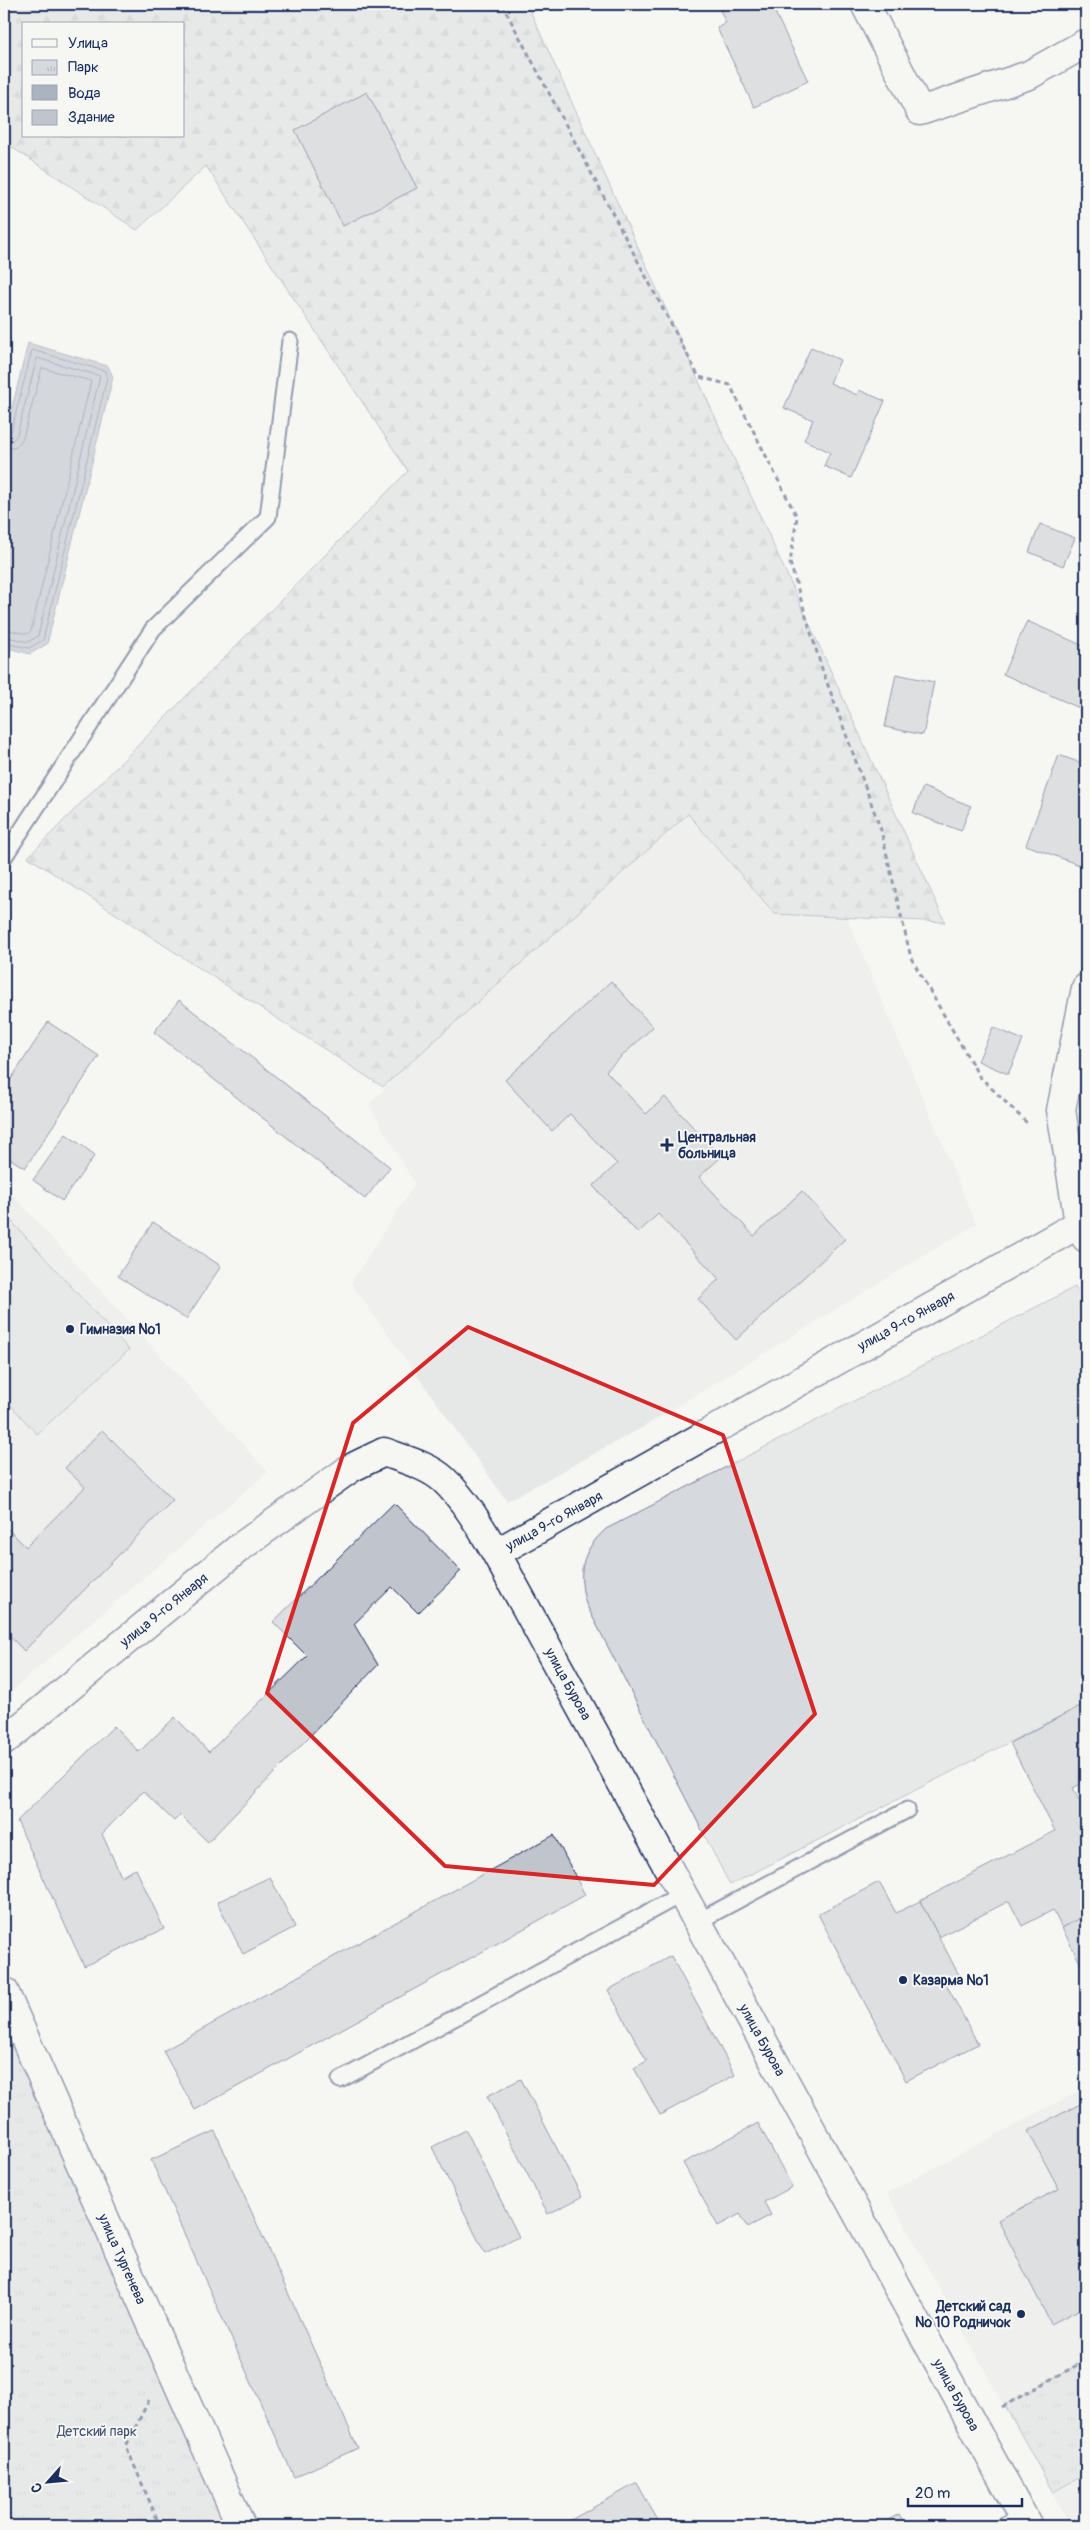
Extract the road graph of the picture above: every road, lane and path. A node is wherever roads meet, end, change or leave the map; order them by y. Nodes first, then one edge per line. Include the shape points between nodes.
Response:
1 (502, 4) edge
2 (865, 4) edge
3 (1086, 43) edge
4 (290, 341) dead end
5 (4, 857) edge
6 (1086, 988) edge
7 (1070, 1165) junction
8 (1084, 1227) edge
9 (496, 1553) junction
10 (4, 1741) edge
11 (907, 1810) dead end
12 (682, 1894) junction
13 (697, 1922) junction
14 (4, 1992) edge
15 (340, 2080) dead end
16 (1086, 2360) edge
17 (972, 2424) junction
18 (1018, 2522) edge
19 (241, 2526) edge

1 - 7 path via 699,377 730,385 797,517 790,563 821,666 881,830 911,958 979,1076
2 - 3 street via 920,111 1029,75
4 - 5 lane via 268,517 153,629
6 - 7 street via 1060,1110
7 - 8 street
8 - 9 street, улица 9-го Января
9 - 10 street, улица 9-го Января via 472,1513 443,1479 410,1461 384,1452 351,1468 239,1548
9 - 12 street, улица Бурова
11 - 13 lane
12 - 13 street, улица Бурова
12 - 15 lane
13 - 17 street, улица Бурова
14 - 19 street, улица Тургенева
16 - 17 path
17 - 18 street, улица Бурова

